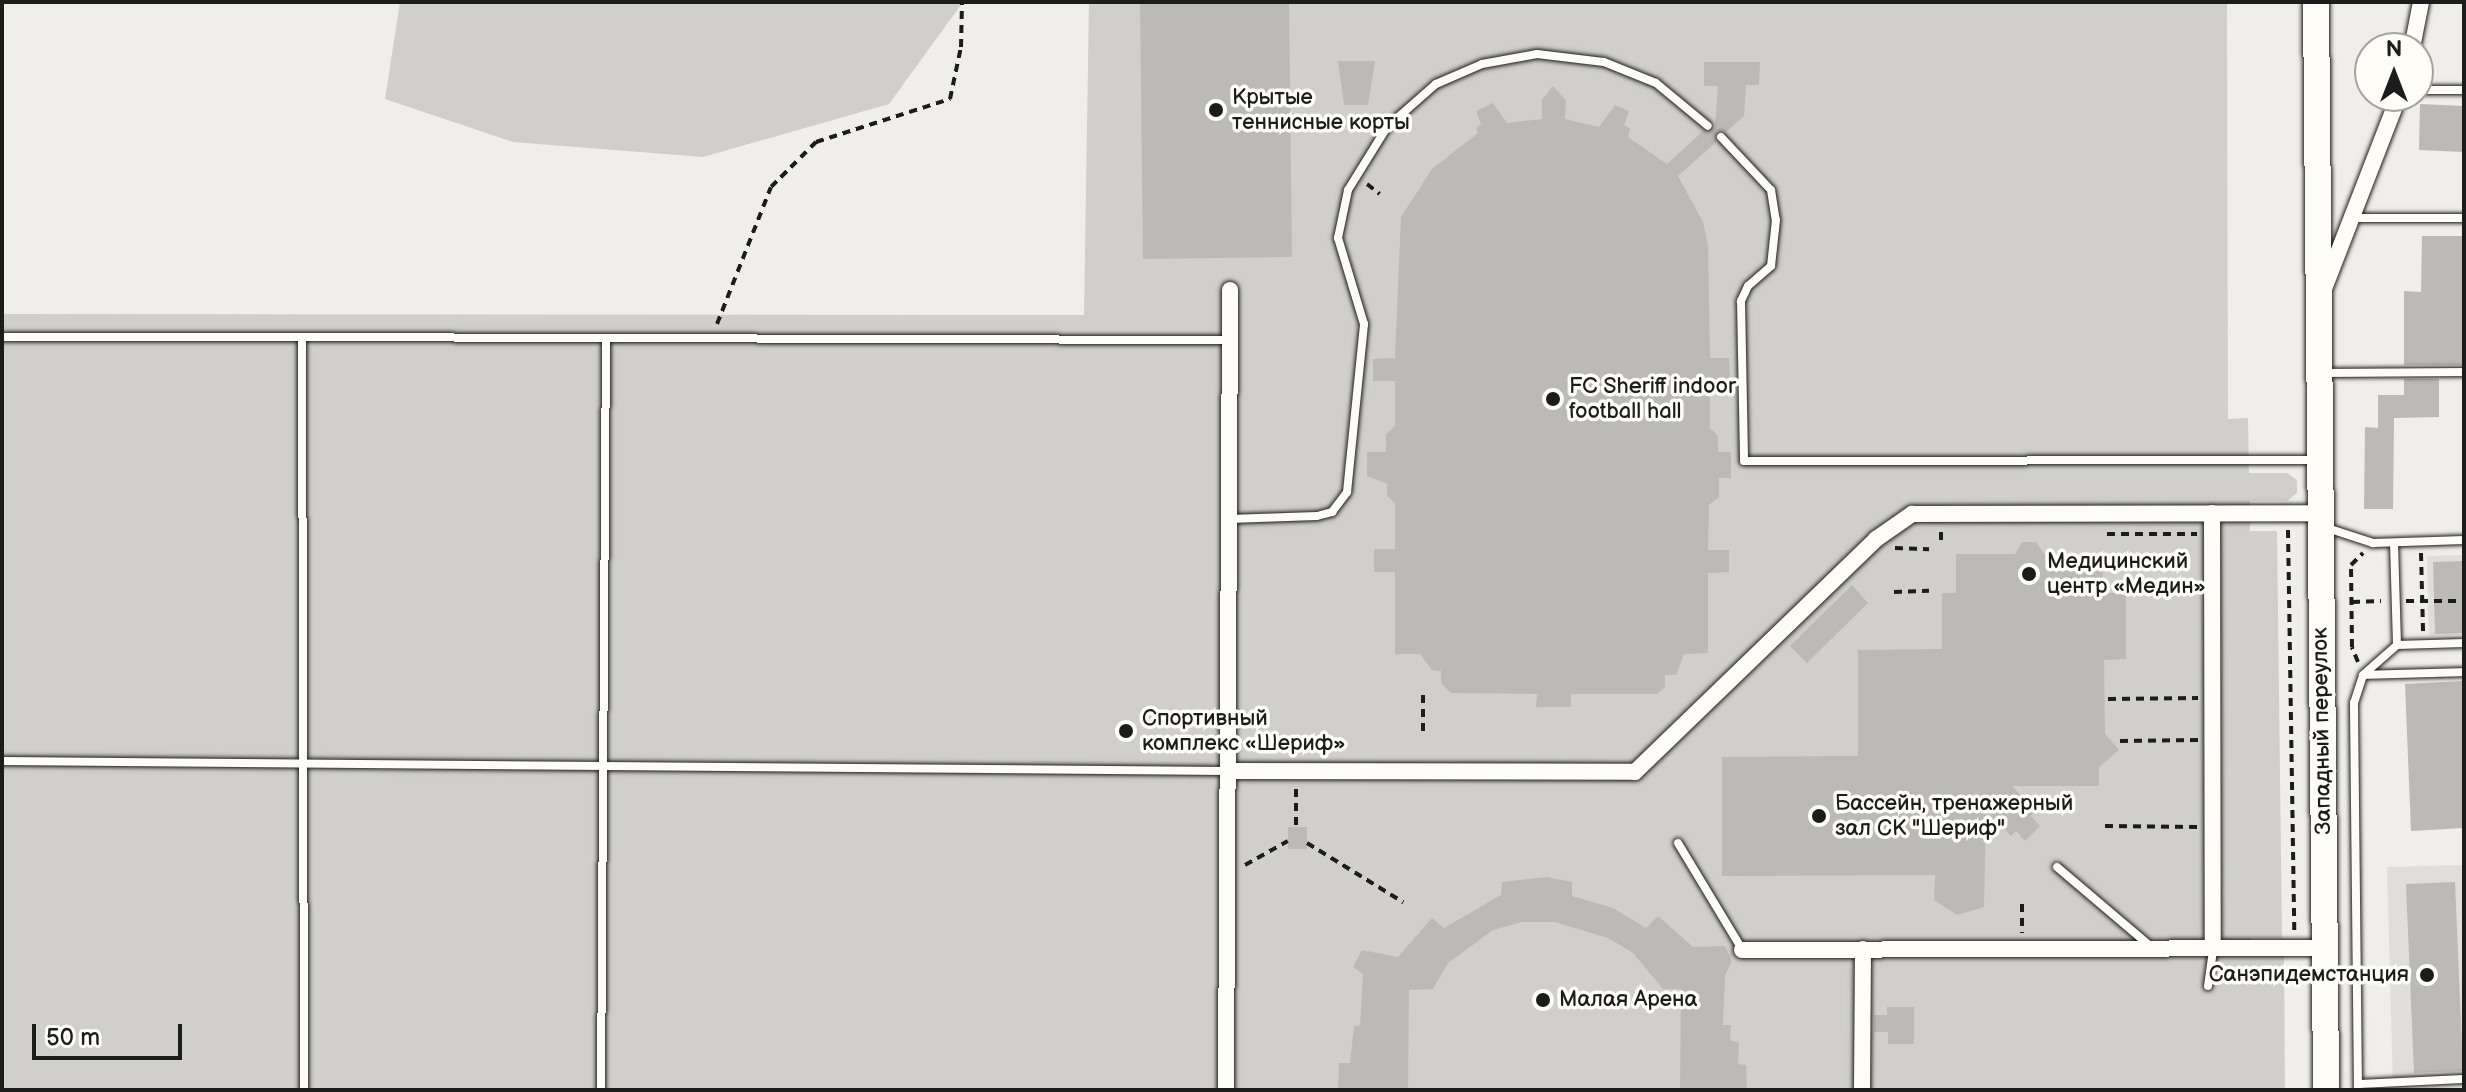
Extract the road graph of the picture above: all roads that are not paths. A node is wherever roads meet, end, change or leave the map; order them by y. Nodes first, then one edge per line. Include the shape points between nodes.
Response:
1 (2316, 2) edge
2 (2421, 2) edge
3 (2415, 32) edge
4 (2434, 90) edge
5 (2464, 90) edge
6 (2393, 112) edge
7 (1708, 126) dead end
8 (1721, 137) dead end
9 (2352, 218) junction
10 (2464, 218) edge
11 (1230, 290) dead end
12 (2317, 310) junction
13 (2, 337) edge
14 (302, 337) junction
15 (606, 338) junction
16 (1230, 340) junction
17 (2464, 372) edge
18 (2317, 373) junction
19 (2319, 460) junction
20 (2212, 513) junction
21 (1229, 519) junction
22 (2319, 519) junction
23 (2464, 540) edge
24 (2394, 543) junction
25 (2464, 643) edge
26 (2397, 645) junction
27 (2464, 672) edge
28 (2363, 675) junction
29 (2, 761) edge
30 (303, 764) junction
31 (603, 766) junction
32 (1228, 771) junction
33 (1678, 843) dead end
34 (2057, 867) dead end
35 (2153, 948) junction
36 (2213, 948) junction
37 (2325, 948) junction
38 (1863, 949) junction
39 (1742, 950) joint
40 (2208, 986) dead end
41 (2464, 1079) edge
42 (2358, 1087) edge
43 (304, 1090) edge
44 (601, 1090) edge
45 (1226, 1090) edge
46 (1862, 1090) edge
47 (2326, 1090) edge

1 - 12 main road, Западный переулок
2 - 3 street
4 - 5 lane
6 - 9 street
7 - 21 lane via 1656,83 1604,62 1537,54 1482,64 1436,84 1387,127 1348,190 1340,226 1343,267 1364,324 1347,492 1332,512 1317,516
8 - 19 lane via 1771,190 1776,220 1771,266 1748,286 1741,301 1744,461
9 - 10 lane
9 - 12 street
11 - 16 street
12 - 18 main road, Западный переулок
13 - 14 lane
14 - 15 lane
14 - 30 lane
15 - 16 lane
15 - 31 lane
16 - 21 street
17 - 18 lane
18 - 19 main road, Западный переулок
19 - 22 main road, Западный переулок
20 - 22 street via 2288,513
20 - 32 street via 1912,514 1876,539 1635,772
20 - 36 street
21 - 32 street
22 - 24 lane via 2373,543
22 - 37 main road, Западный переулок
23 - 24 lane
24 - 26 lane
25 - 26 lane
26 - 28 lane
27 - 28 lane
28 - 42 lane via 2354,703
29 - 30 lane
30 - 31 lane
30 - 43 lane
31 - 32 lane
31 - 44 lane
32 - 45 street
33 - 39 lane
34 - 35 lane
35 - 36 street
35 - 38 street
36 - 37 street
36 - 40 lane
37 - 47 main road, Западный переулок
38 - 39 street
38 - 46 street
41 - 42 lane

